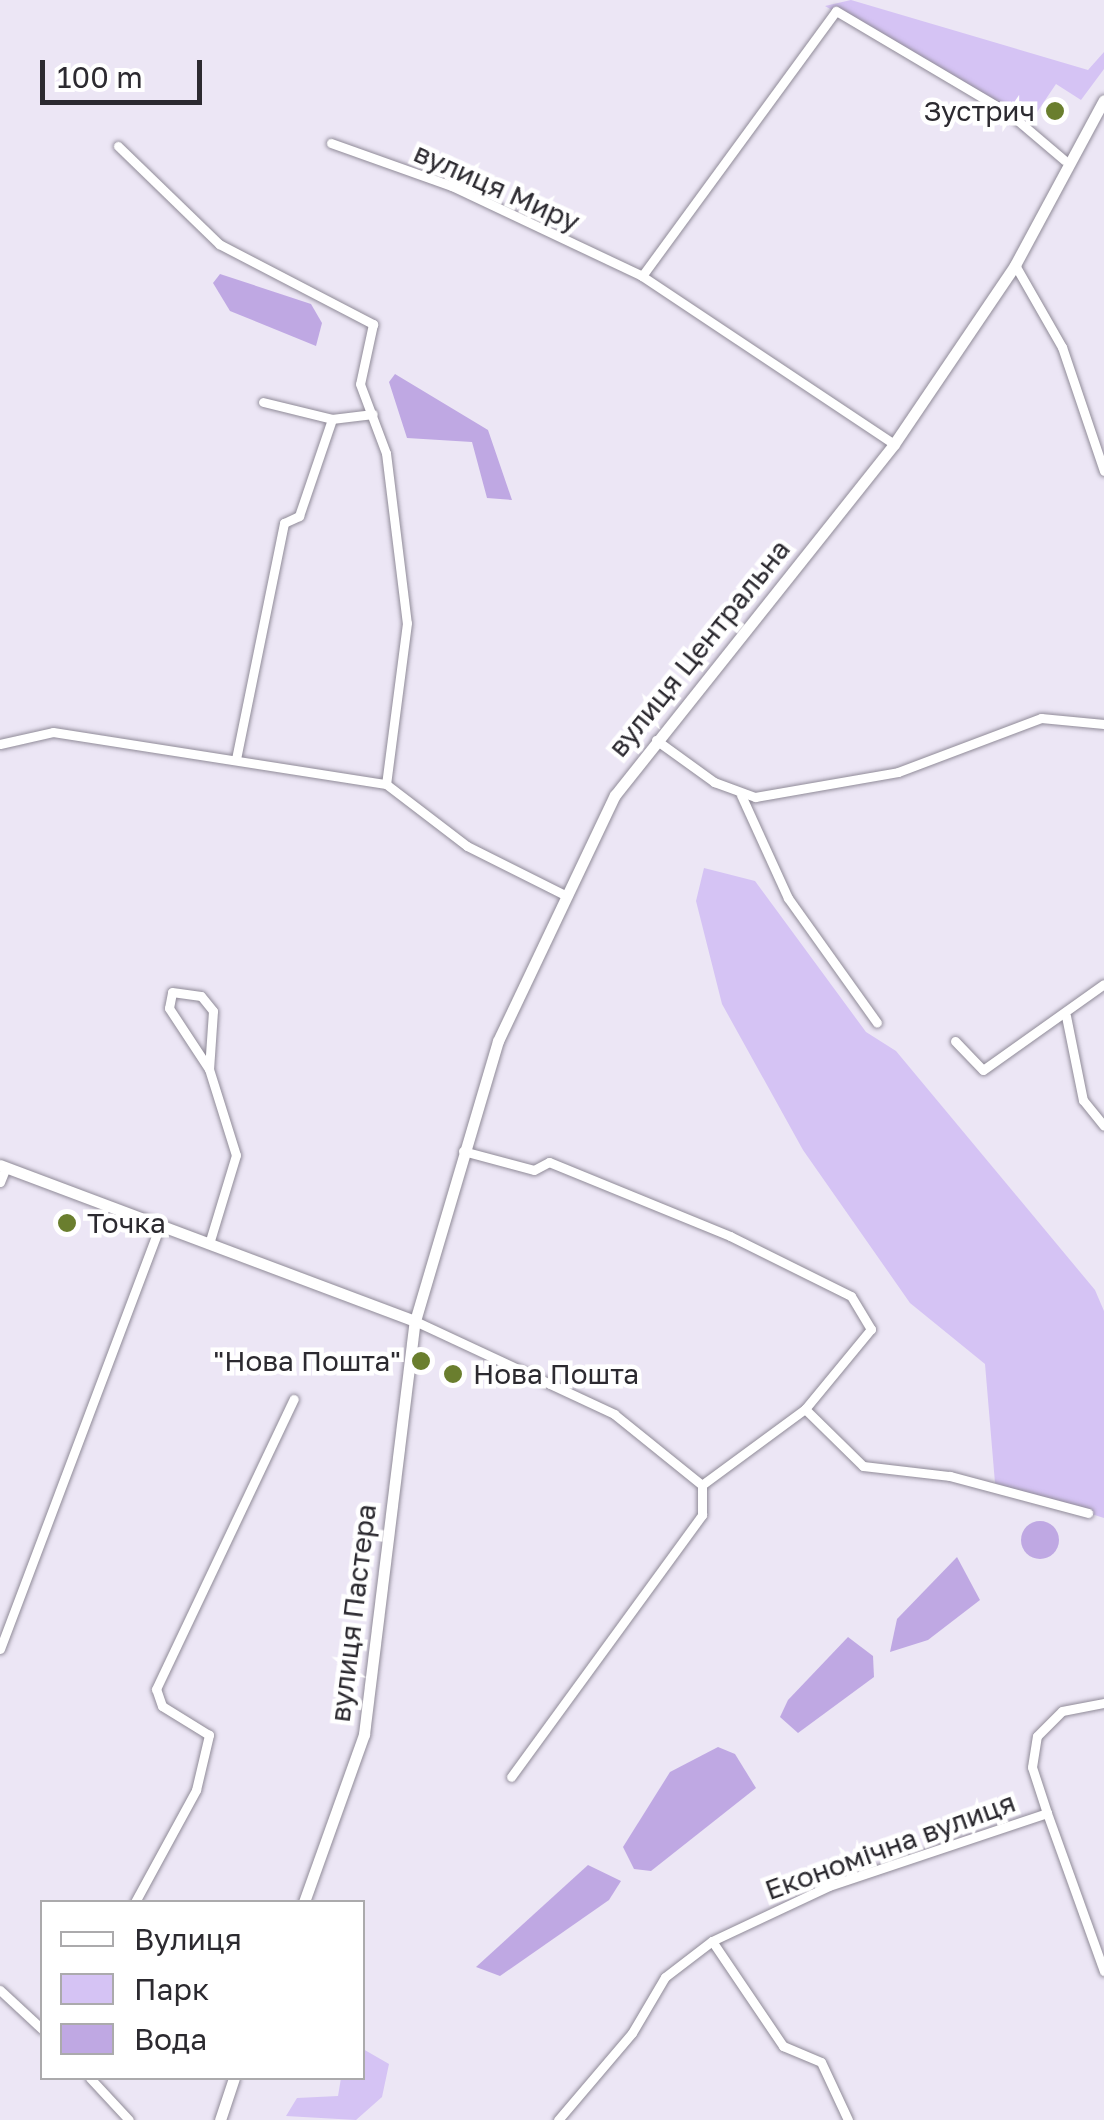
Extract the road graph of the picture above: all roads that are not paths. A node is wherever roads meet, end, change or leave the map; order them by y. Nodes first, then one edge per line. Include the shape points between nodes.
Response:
1 (1101, 107) edge
2 (332, 143) dead end
3 (118, 146) dead end
4 (1064, 160) junction
5 (1015, 265) junction
6 (642, 276) junction
7 (263, 402) dead end
8 (372, 414) junction
9 (332, 419) junction
10 (894, 444) junction
11 (1102, 456) edge
12 (1104, 471) edge
13 (1104, 724) edge
14 (654, 738) junction
15 (0, 744) edge
16 (236, 759) junction
17 (386, 784) junction
18 (741, 795) junction
19 (565, 894) junction
20 (1104, 984) edge
21 (1066, 1016) junction
22 (877, 1023) dead end
23 (955, 1041) dead end
24 (208, 1069) junction
25 (1104, 1126) edge
26 (463, 1151) junction
27 (3, 1166) edge
28 (0, 1182) edge
29 (160, 1226) junction
30 (210, 1244) junction
31 (415, 1321) junction
32 (294, 1399) dead end
33 (805, 1409) junction
34 (702, 1485) junction
35 (1088, 1513) dead end
36 (0, 1648) edge
37 (1104, 1703) edge
38 (511, 1777) dead end
39 (1047, 1813) junction
40 (136, 1900) edge
41 (305, 1900) edge
42 (712, 1942) junction
43 (1104, 1971) edge
44 (0, 1990) edge
45 (40, 2027) edge
46 (92, 2080) edge
47 (233, 2080) edge
48 (130, 2120) edge
49 (220, 2120) edge
50 (558, 2120) edge
51 (848, 2120) edge

1 - 4 street, вулиця Центральна
2 - 6 street, вулиця Миру via 452,186
3 - 8 street via 220,244 372,324 359,361
4 - 5 street, вулиця Центральна
4 - 6 street via 1010,114 836,12
5 - 10 street, вулиця Центральна
5 - 11 street via 1062,347
6 - 10 street, вулиця Миру
7 - 9 street
8 - 9 street
8 - 17 street via 407,622
9 - 16 street via 299,516 284,524
10 - 14 street, вулиця Центральна
11 - 12 street
13 - 18 street via 1041,718 898,772
14 - 18 street
14 - 19 street, вулиця Центральна
15 - 16 street via 53,732
16 - 17 street
17 - 19 street via 467,846
18 - 22 street via 788,898
19 - 26 street, вулиця Центральна via 498,1041
20 - 21 street
21 - 23 street via 982,1070
21 - 25 street via 1083,1100
24 - 24 street via 213,1010 201,996 172,992 170,1008
24 - 30 street via 236,1166
26 - 31 street, вулиця Центральна
26 - 33 street via 534,1170 549,1162 851,1296 870,1336
27 - 28 street
27 - 29 street
29 - 30 street
29 - 36 street
30 - 31 street
31 - 34 street via 614,1414
31 - 41 street, вулиця Пастера via 364,1734
32 - 40 street via 156,1689 162,1706 209,1734 196,1790
33 - 34 street
33 - 35 street via 863,1466 950,1476
34 - 38 street via 702,1515
37 - 39 street, Економічна вулиця via 1062,1711 1037,1736 1032,1767
39 - 42 street, Економічна вулиця via 829,1886
39 - 43 street
42 - 50 street, Економічна вулиця via 665,1977 632,2033
42 - 51 street via 782,2046 820,2062
44 - 45 street
46 - 48 street
47 - 49 street

